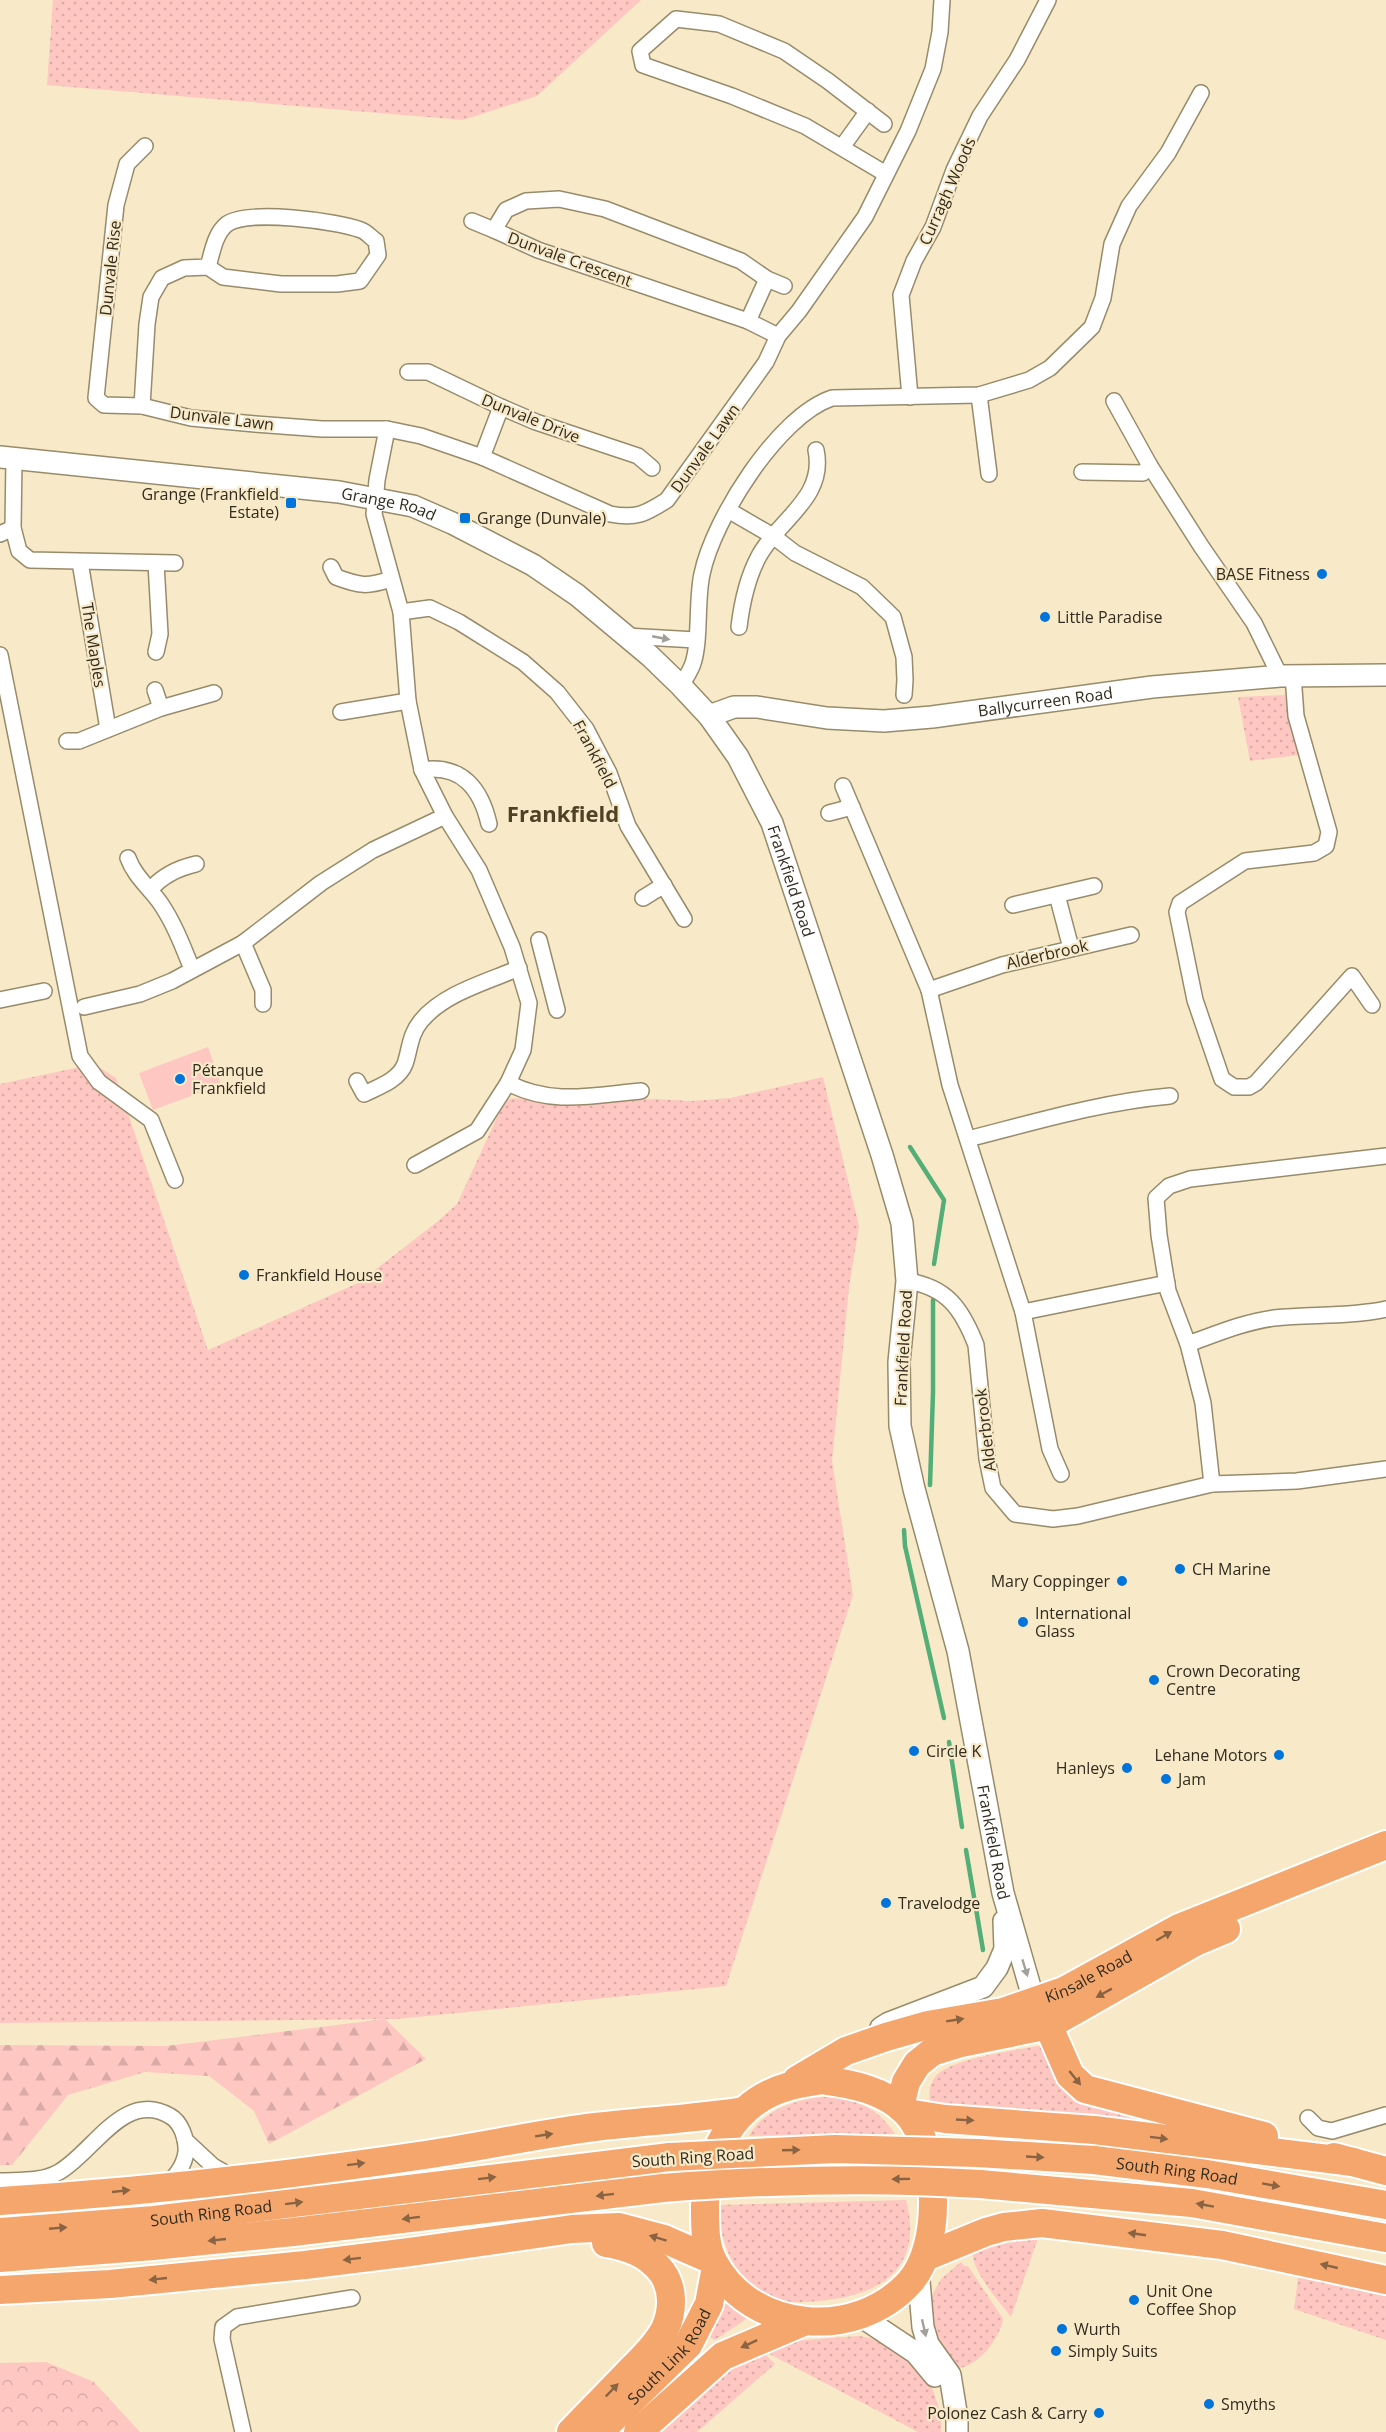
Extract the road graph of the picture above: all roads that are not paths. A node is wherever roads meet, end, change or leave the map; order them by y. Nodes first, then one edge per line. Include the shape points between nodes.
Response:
1 (942, 0) edge
2 (1048, 0) edge
3 (1201, 93) dead end
4 (868, 111) junction
5 (884, 124) dead end
6 (146, 146) dead end
7 (842, 147) junction
8 (886, 174) junction
9 (472, 221) dead end
10 (494, 230) junction
11 (208, 267) junction
12 (767, 279) junction
13 (784, 286) dead end
14 (748, 321) junction
15 (778, 336) junction
16 (408, 372) dead end
17 (979, 394) junction
18 (909, 397) junction
19 (96, 398) joint
20 (1114, 401) dead end
21 (142, 406) junction
22 (501, 408) junction
23 (387, 429) junction
24 (816, 450) dead end
25 (7, 458) edge
26 (482, 458) junction
27 (1150, 466) junction
28 (652, 468) dead end
29 (1082, 472) dead end
30 (989, 474) dead end
31 (375, 497) junction
32 (728, 510) junction
33 (7, 531) edge
34 (773, 536) junction
35 (80, 562) junction
36 (156, 563) junction
37 (175, 563) dead end
38 (331, 567) dead end
39 (391, 579) junction
40 (401, 612) junction
41 (739, 627) dead end
42 (627, 636) junction
43 (696, 640) junction
44 (156, 652) dead end
45 (0, 655) edge
46 (1287, 675) junction
47 (1386, 675) edge
48 (681, 686) junction
49 (155, 690) dead end
50 (214, 693) dead end
51 (904, 695) dead end
52 (408, 701) junction
53 (161, 708) junction
54 (341, 712) dead end
55 (709, 716) junction
56 (108, 729) junction
57 (68, 741) dead end
58 (422, 771) junction
59 (843, 786) dead end
60 (852, 807) junction
61 (829, 813) dead end
62 (445, 816) junction
63 (489, 824) dead end
64 (128, 858) dead end
65 (196, 864) dead end
66 (664, 885) junction
67 (1094, 886) dead end
68 (150, 890) junction
69 (1057, 895) junction
70 (643, 898) dead end
71 (1013, 904) dead end
72 (684, 919) dead end
73 (1131, 935) dead end
74 (243, 943) junction
75 (1071, 948) junction
76 (518, 964) junction
77 (192, 969) junction
78 (929, 990) junction
79 (44, 991) dead end
80 (0, 1000) edge
81 (263, 1004) dead end
82 (1372, 1005) dead end
83 (84, 1007) dead end
84 (557, 1010) dead end
85 (357, 1081) dead end
86 (508, 1083) junction
87 (641, 1091) dead end
88 (1170, 1096) dead end
89 (968, 1139) junction
90 (1386, 1156) edge
91 (415, 1165) dead end
92 (175, 1180) dead end
93 (907, 1281) junction
94 (1167, 1283) junction
95 (1386, 1309) edge
96 (1023, 1312) junction
97 (1188, 1344) junction
98 (1386, 1469) edge
99 (1061, 1474) dead end
100 (1212, 1484) junction
101 (1386, 1845) edge
102 (1386, 1864) edge
103 (1003, 1893) junction
104 (1044, 2013) junction
105 (846, 2051) junction
106 (785, 2087) junction
107 (903, 2110) junction
108 (744, 2111) junction
109 (1386, 2115) edge
110 (1308, 2118) dead end
111 (185, 2140) junction
112 (1353, 2163) junction
113 (1386, 2171) edge
114 (237, 2179) junction
115 (0, 2181) edge
116 (164, 2186) junction
117 (0, 2201) edge
118 (1386, 2205) edge
119 (0, 2232) edge
120 (1386, 2238) edge
121 (410, 2252) junction
122 (0, 2258) edge
123 (714, 2263) junction
124 (921, 2264) junction
125 (1386, 2280) edge
126 (0, 2290) edge
127 (352, 2298) dead end
128 (859, 2315) junction
129 (803, 2322) junction
130 (953, 2398) junction
131 (243, 2432) edge
132 (571, 2432) edge
133 (599, 2432) edge
134 (638, 2432) edge
135 (957, 2432) edge

1 - 8 street, Dunvale Lawn via 933,69
2 - 18 street, Curragh Woods via 1017,60 980,116 901,296
3 - 17 street via 1168,153 1129,206 1112,244 1103,298 1092,327 1050,368 1029,380
4 - 5 street
4 - 7 street
4 - 7 street via 784,51 719,24 676,19 640,51 643,64 805,126
6 - 19 street, Dunvale Rise via 127,164 116,205
7 - 8 street
8 - 15 street, Dunvale Lawn via 865,217
9 - 10 street
10 - 12 street, Dunvale Crescent via 506,210 526,201 559,199 605,209 741,261
10 - 14 street, Dunvale Crescent via 538,250
11 - 11 street via 223,277 280,284 337,284 360,281 378,255 376,241 363,230 282,217 245,218 227,225 216,240
11 - 21 street via 184,267 162,278 151,297
12 - 13 street, Dunvale Crescent
12 - 14 street
14 - 15 street, Dunvale Crescent
15 - 26 street, Dunvale Lawn via 766,362 666,500 646,514 610,514
16 - 22 street, Dunvale Drive via 428,372
17 - 18 street
17 - 30 street
18 - 32 street via 832,398 816,405 791,424
19 - 21 street, Dunvale Lawn via 104,405
20 - 27 street
21 - 23 street, Dunvale Lawn via 191,418 322,429
22 - 26 street
22 - 28 street, Dunvale Drive via 638,456
23 - 26 street, Dunvale Lawn via 421,436
23 - 31 street
24 - 34 street via 818,475 803,503
25 - 31 street, Grange Road
25 - 33 street
27 - 29 street via 1143,474
27 - 46 street
31 - 39 street via 374,514
31 - 42 street, Grange Road via 413,506 533,565
32 - 34 street
32 - 43 street via 701,576
33 - 35 street via 19,551 30,560
34 - 41 street via 759,555 743,595
34 - 51 street via 795,554 862,587 893,617 903,657
35 - 36 street
35 - 56 street, The Maples
36 - 37 street
36 - 44 street via 160,634
38 - 39 street via 336,577 369,587
39 - 40 street
40 - 52 street
40 - 66 street, Frankfield via 430,608 459,622 523,662 557,692 586,729 609,773 628,826
42 -> 43 street
42 - 48 street, Grange Road
43 - 48 street via 693,664
45 - 92 street via 80,1056 99,1082 151,1120
46 - 47 street, Ballycurreen Road
46 - 55 street, Ballycurreen Road via 1152,687 884,721 827,718 758,706 734,707
46 - 82 street via 1329,832 1326,846 1314,853 1245,861 1180,903 1177,912 1194,1000 1222,1079 1234,1087 1256,1083 1352,976
48 - 55 street, Grange Road
49 - 53 street
50 - 53 street
52 - 54 street
52 - 58 street
53 - 56 street
55 - 93 street, Frankfield Road via 738,757 772,823 902,1223
56 - 57 street via 80,741
58 - 62 street
58 - 63 street via 435,768 466,780 484,803
59 - 60 street
60 - 61 street
60 - 78 street
62 - 74 street via 373,850 321,883
62 - 76 street via 479,870
64 - 68 street via 138,879
65 - 68 street via 158,881
66 - 70 street
66 - 72 street, Frankfield
67 - 69 street
68 - 77 street via 174,925
69 - 71 street
69 - 75 street
73 - 75 street, Alderbrook
74 - 77 street
74 - 81 street via 263,990
75 - 78 street, Alderbrook via 1002,964
76 - 84 street via 540,946
76 - 85 street via 459,994 420,1021 397,1076 364,1094
76 - 86 street via 529,1003 523,1050
77 - 83 street via 140,994
78 - 89 street via 950,1084
79 - 80 street
86 - 87 street via 548,1098
86 - 91 street via 477,1131
88 - 89 street via 1080,1110
89 - 96 street
90 - 94 street via 1190,1179 1169,1186 1156,1198
93 - 100 street, Alderbrook via 924,1283 953,1302 971,1332 976,1345 993,1488 1015,1514 1053,1519 1078,1516
93 - 103 street, Frankfield Road via 899,1362 900,1426 958,1651
94 - 96 street
94 - 97 street
95 - 97 street via 1250,1322
96 - 99 street via 1050,1449
97 - 100 street via 1203,1403
98 - 100 street, Alderbrook via 1297,1481
104 -> 101 highway, Kinsale Road via 1065,1991 1179,1928
102 -> 104 highway, Kinsale Road via 1195,1942
103 -> 104 street, Frankfield Road via 1030,1987
103 - 105 street via 1005,1949 997,1968 982,1986 889,2023
105 -> 104 highway, Kinsale Road via 928,2025 1003,2012
104 - 107 highway, Kinsale Road via 932,2052 917,2064 906,2082
104 -> 112 highway via 1070,2075 1085,2089 1289,2142
105 - 106 highway, Kinsale Road
106 - 107 highway via 822,2080 851,2084 879,2094
106 - 108 highway, Kinsale Road
107 -> 112 highway via 945,2119 1094,2130
107 - 124 highway via 925,2147 930,2168 933,2213
114 -> 108 highway via 424,2155 595,2127
108 - 123 highway via 712,2156 707,2176 705,2238
109 - 110 street via 1332,2131 1318,2128
111 - 114 street via 213,2166
111 - 115 street via 173,2118 147,2108 118,2120 59,2172 36,2180
111 - 116 street via 183,2166
112 - 113 highway
114 - 116 highway
117 -> 116 highway
119 -> 118 highway, South Ring Road, bridge via 154,2220 670,2157 835,2149 1094,2160 1207,2174
120 -> 122 highway, South Ring Road, bridge via 1192,2203 912,2179 822,2180 663,2188 293,2232
123 -> 121 highway via 664,2239 619,2227 572,2229
121 -> 126 highway via 110,2284
132 -> 121 highway via 664,2331 672,2297 653,2261 632,2249 596,2241
123 - 129 highway via 741,2297 768,2313
123 - 133 highway, South Link Road via 709,2304 688,2345
125 -> 124 highway via 1222,2245 1042,2223 986,2232
124 - 128 highway via 909,2283 887,2301
124 -> 130 street via 922,2319 933,2352 950,2375
127 - 131 street via 237,2317 223,2327 222,2339
128 - 129 highway via 830,2322
128 - 130 street via 916,2353
129 -> 134 highway, South Link Road via 723,2356
130 - 135 street

